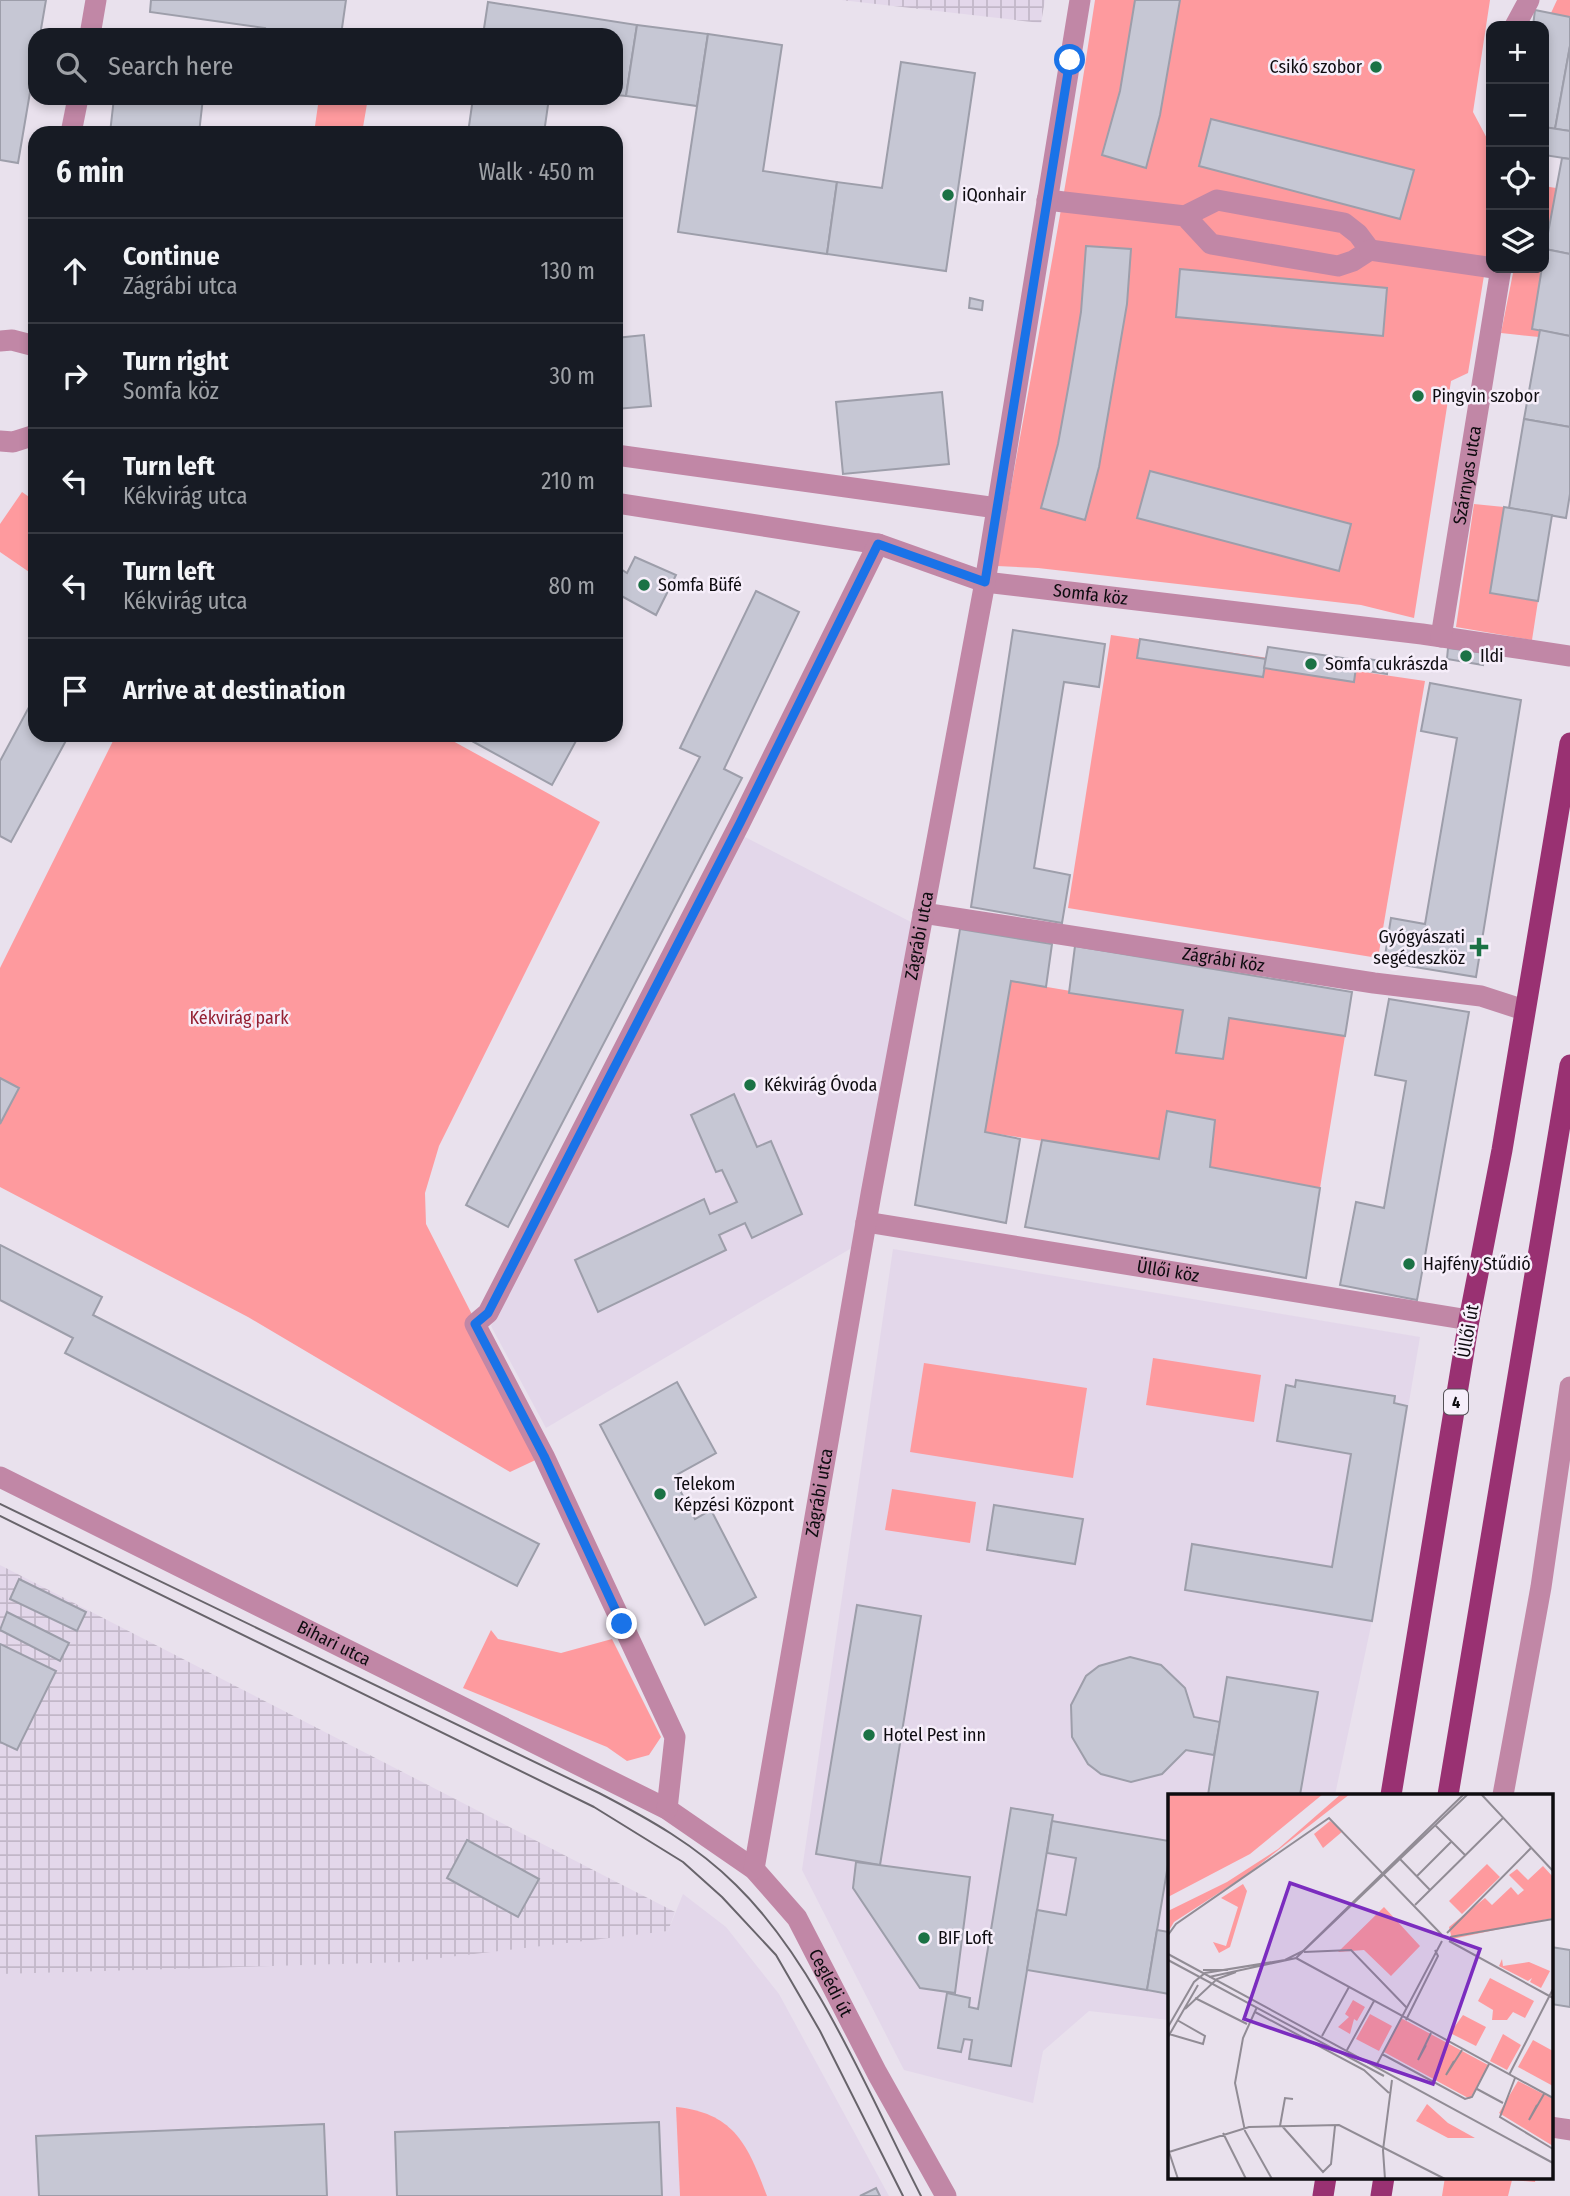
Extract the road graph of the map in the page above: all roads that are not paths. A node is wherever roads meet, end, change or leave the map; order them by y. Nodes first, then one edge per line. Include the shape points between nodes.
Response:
1 (96, 0) edge
2 (1080, 0) edge
3 (1529, 0) edge
4 (1518, 21) edge
5 (91, 28) edge
6 (77, 105) edge
7 (72, 126) edge
8 (1047, 200) junction
9 (1185, 216) junction
10 (1370, 250) junction
11 (1486, 266) edge
12 (1500, 273) edge
13 (0, 341) edge
14 (28, 342) edge
15 (28, 438) edge
16 (0, 441) edge
17 (623, 456) edge
18 (623, 504) edge
19 (997, 508) junction
20 (878, 544) junction
21 (985, 582) junction
22 (1441, 637) junction
23 (1570, 656) edge
24 (1570, 743) edge
25 (923, 913) junction
26 (1524, 1010) junction
27 (1570, 1065) edge
28 (866, 1222) junction
29 (1469, 1320) junction
30 (1570, 1387) edge
31 (0, 1477) edge
32 (1391, 1794) edge
33 (1448, 1794) edge
34 (1503, 1794) edge
35 (667, 1809) junction
36 (754, 1869) junction
37 (1552, 2126) edge
38 (1570, 2130) edge
39 (1325, 2178) edge
40 (1384, 2178) edge
41 (946, 2196) edge
42 (1323, 2196) edge
43 (1381, 2196) edge

1 - 5 street
2 - 8 street, Zágrábi utca
3 - 4 street
6 - 7 street
8 - 9 street
8 - 19 street, Zágrábi utca
9 - 10 street via 1217,201 1284,211 1344,223
9 - 10 street via 1211,244 1338,266
10 - 11 street, Szárnyas utca
12 - 22 street, Szárnyas utca
13 - 14 street
15 - 16 street
17 - 19 street
18 - 20 street, Somfa köz
19 - 21 street, Zágrábi utca
20 - 21 street, Somfa köz
20 - 35 street via 488,1313 475,1324 549,1468 675,1737
21 - 22 street, Somfa köz
21 - 25 street, Zágrábi utca
22 - 23 street, Somfa köz
24 - 26 main road, Üllői út / 4
25 - 26 street, Zágrábi köz via 1374,984 1481,996
25 - 28 street, Zágrábi utca
26 - 29 main road, Üllői út / 4
27 - 33 main road
28 - 29 street, Üllői köz
28 - 36 street, Zágrábi utca
29 - 32 main road, Üllői út / 4
30 - 34 street via 1541,1587
31 - 35 street, Bihari utca
35 - 36 street, Ceglédi út
36 - 41 street, Ceglédi út via 797,1917
37 - 38 street
39 - 42 main road
40 - 43 main road

